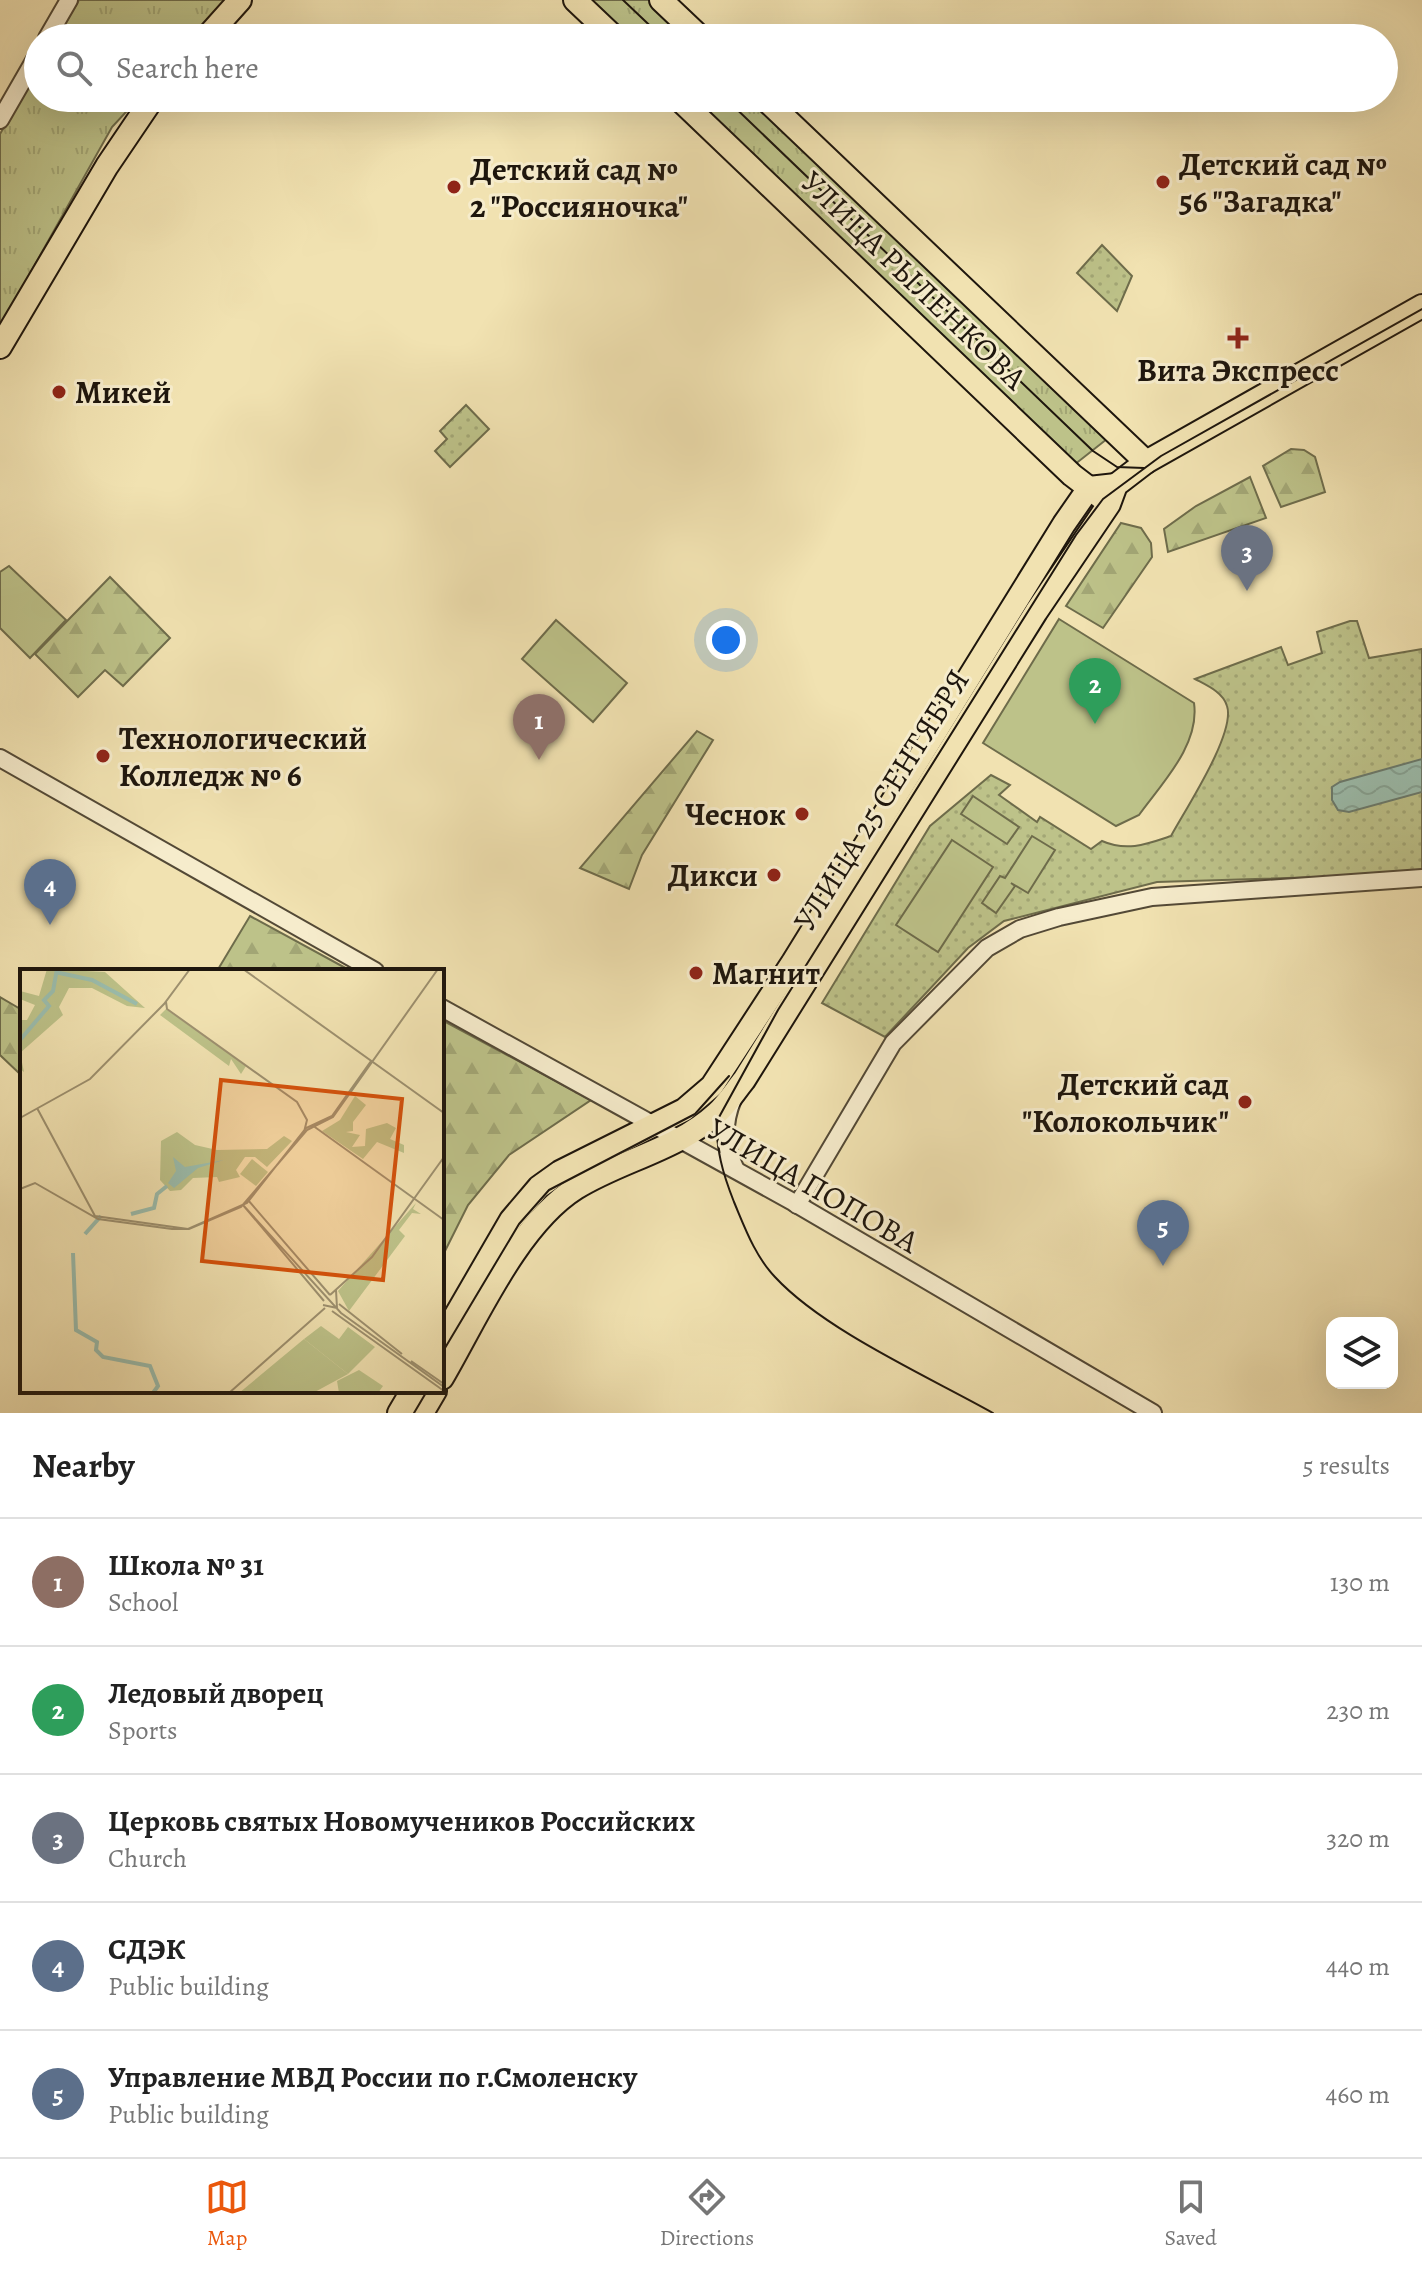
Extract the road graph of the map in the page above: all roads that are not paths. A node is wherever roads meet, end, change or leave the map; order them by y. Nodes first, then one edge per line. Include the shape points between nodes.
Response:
1 (69, 0) edge
2 (240, 0) edge
3 (575, 0) edge
4 (661, 0) edge
5 (55, 24) edge
6 (219, 24) edge
7 (600, 24) edge
8 (686, 24) edge
9 (24, 78) edge
10 (144, 112) edge
11 (693, 112) edge
12 (779, 112) edge
13 (0, 120) edge
14 (1422, 306) edge
15 (0, 347) edge
16 (1146, 462) junction
17 (1089, 488) junction
18 (1112, 495) junction
19 (0, 758) edge
20 (1422, 878) edge
21 (371, 969) edge
22 (444, 1009) edge
23 (744, 1080) junction
24 (652, 1126) junction
25 (678, 1140) junction
26 (736, 1170) junction
27 (797, 1205) junction
28 (444, 1336) edge
29 (444, 1375) edge
30 (411, 1393) edge
31 (434, 1393) edge
32 (399, 1413) edge
33 (422, 1413) edge
34 (1153, 1413) edge

1 - 5 street
2 - 6 main road
3 - 7 main road
4 - 8 main road
9 - 13 street
10 - 15 main road
11 - 17 main road, УЛИЦА РЫЛЕНКОВА
12 - 16 main road, УЛИЦА РЫЛЕНКОВА
14 - 16 main road, УЛИЦА 25 СЕНТЯБРЯ
16 - 18 main road, УЛИЦА 25 СЕНТЯБРЯ
17 - 18 main road, УЛИЦА РЫЛЕНКОВА
17 - 24 main road via 727,1064 694,1104
18 - 23 main road, УЛИЦА 25 СЕНТЯБРЯ
19 - 21 street
20 - 27 street via 1147,898 1020,929 987,948 893,1043
22 - 24 street, УЛИЦА ПОПОВА
23 - 25 main road, УЛИЦА 25 СЕНТЯБРЯ via 719,1111
23 - 26 street via 726,1118 726,1146
24 - 25 street, УЛИЦА ПОПОВА
24 - 28 main road via 539,1187 511,1220
25 - 26 street, УЛИЦА ПОПОВА
25 - 29 main road, УЛИЦА 25 СЕНТЯБРЯ via 576,1188 541,1220
26 - 27 street, УЛИЦА ПОПОВА
27 - 34 street, УЛИЦА ПОПОВА
30 - 32 main road
31 - 33 main road

